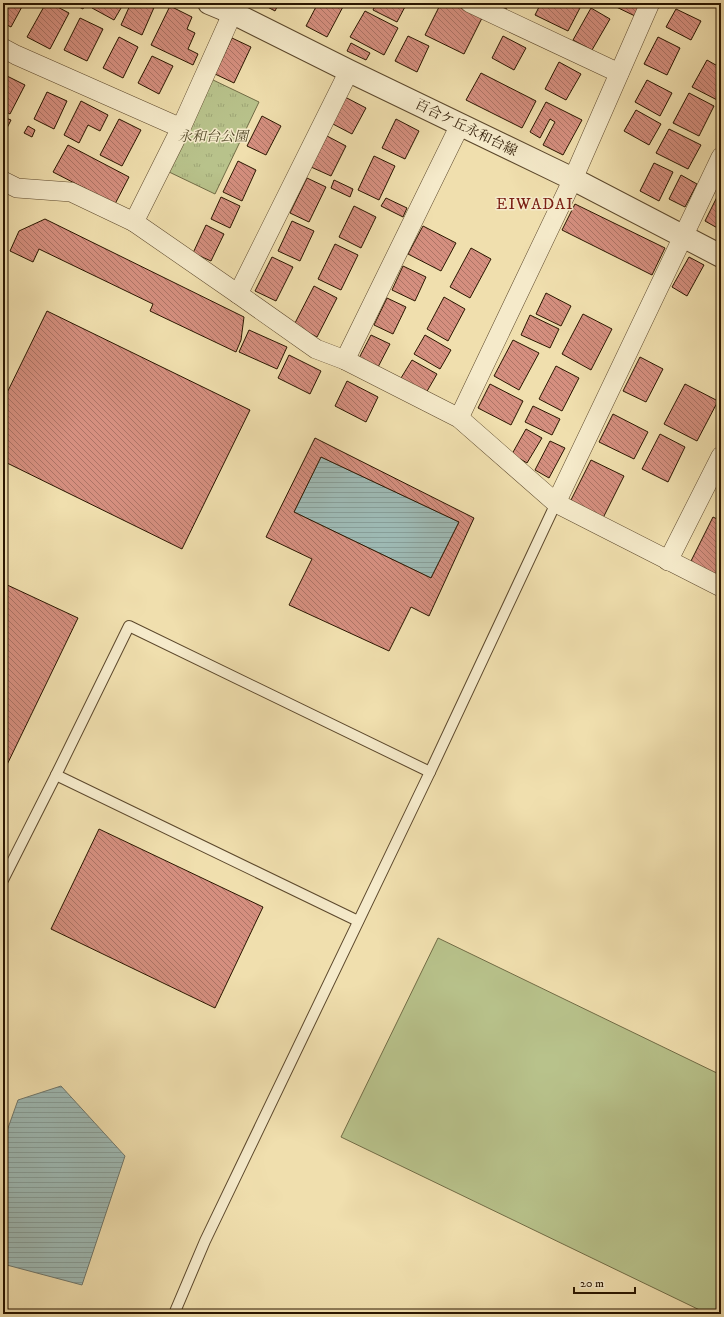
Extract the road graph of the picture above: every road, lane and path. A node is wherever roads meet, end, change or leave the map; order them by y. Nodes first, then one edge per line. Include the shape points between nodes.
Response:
1 (210, 3) edge
2 (470, 3) edge
3 (650, 3) edge
4 (235, 8) edge
5 (3, 48) edge
6 (349, 71) junction
7 (620, 73) junction
8 (460, 125) junction
9 (181, 128) junction
10 (721, 157) edge
11 (573, 179) junction
12 (3, 181) edge
13 (134, 222) junction
14 (684, 237) junction
15 (721, 256) edge
16 (238, 294) junction
17 (345, 360) junction
18 (459, 418) junction
19 (721, 456) edge
20 (556, 503) junction
21 (668, 561) junction
22 (721, 587) edge
23 (430, 772) junction
24 (56, 775) junction
25 (3, 880) edge
26 (358, 920) junction
27 (174, 1314) edge

1 - 4 street, 百合ケ丘永和台線
2 - 7 street
3 - 7 street
4 - 6 street, 百合ケ丘永和台線
4 - 9 street
5 - 9 street
6 - 8 street, 百合ケ丘永和台線
6 - 16 street
7 - 11 street
8 - 11 street, 百合ケ丘永和台線
8 - 17 street
9 - 13 street
10 - 14 street
11 - 14 street, 百合ケ丘永和台線
11 - 18 street
12 - 13 street via 17,188 71,192
13 - 16 street
14 - 15 street, 百合ケ丘永和台線
14 - 20 street
16 - 17 street via 316,349
17 - 18 street
18 - 20 street
19 - 21 street
20 - 21 street
20 - 23 lane
21 - 22 street
23 - 24 lane via 130,626
23 - 26 lane
24 - 25 lane
24 - 26 lane
26 - 27 lane via 205,1241

